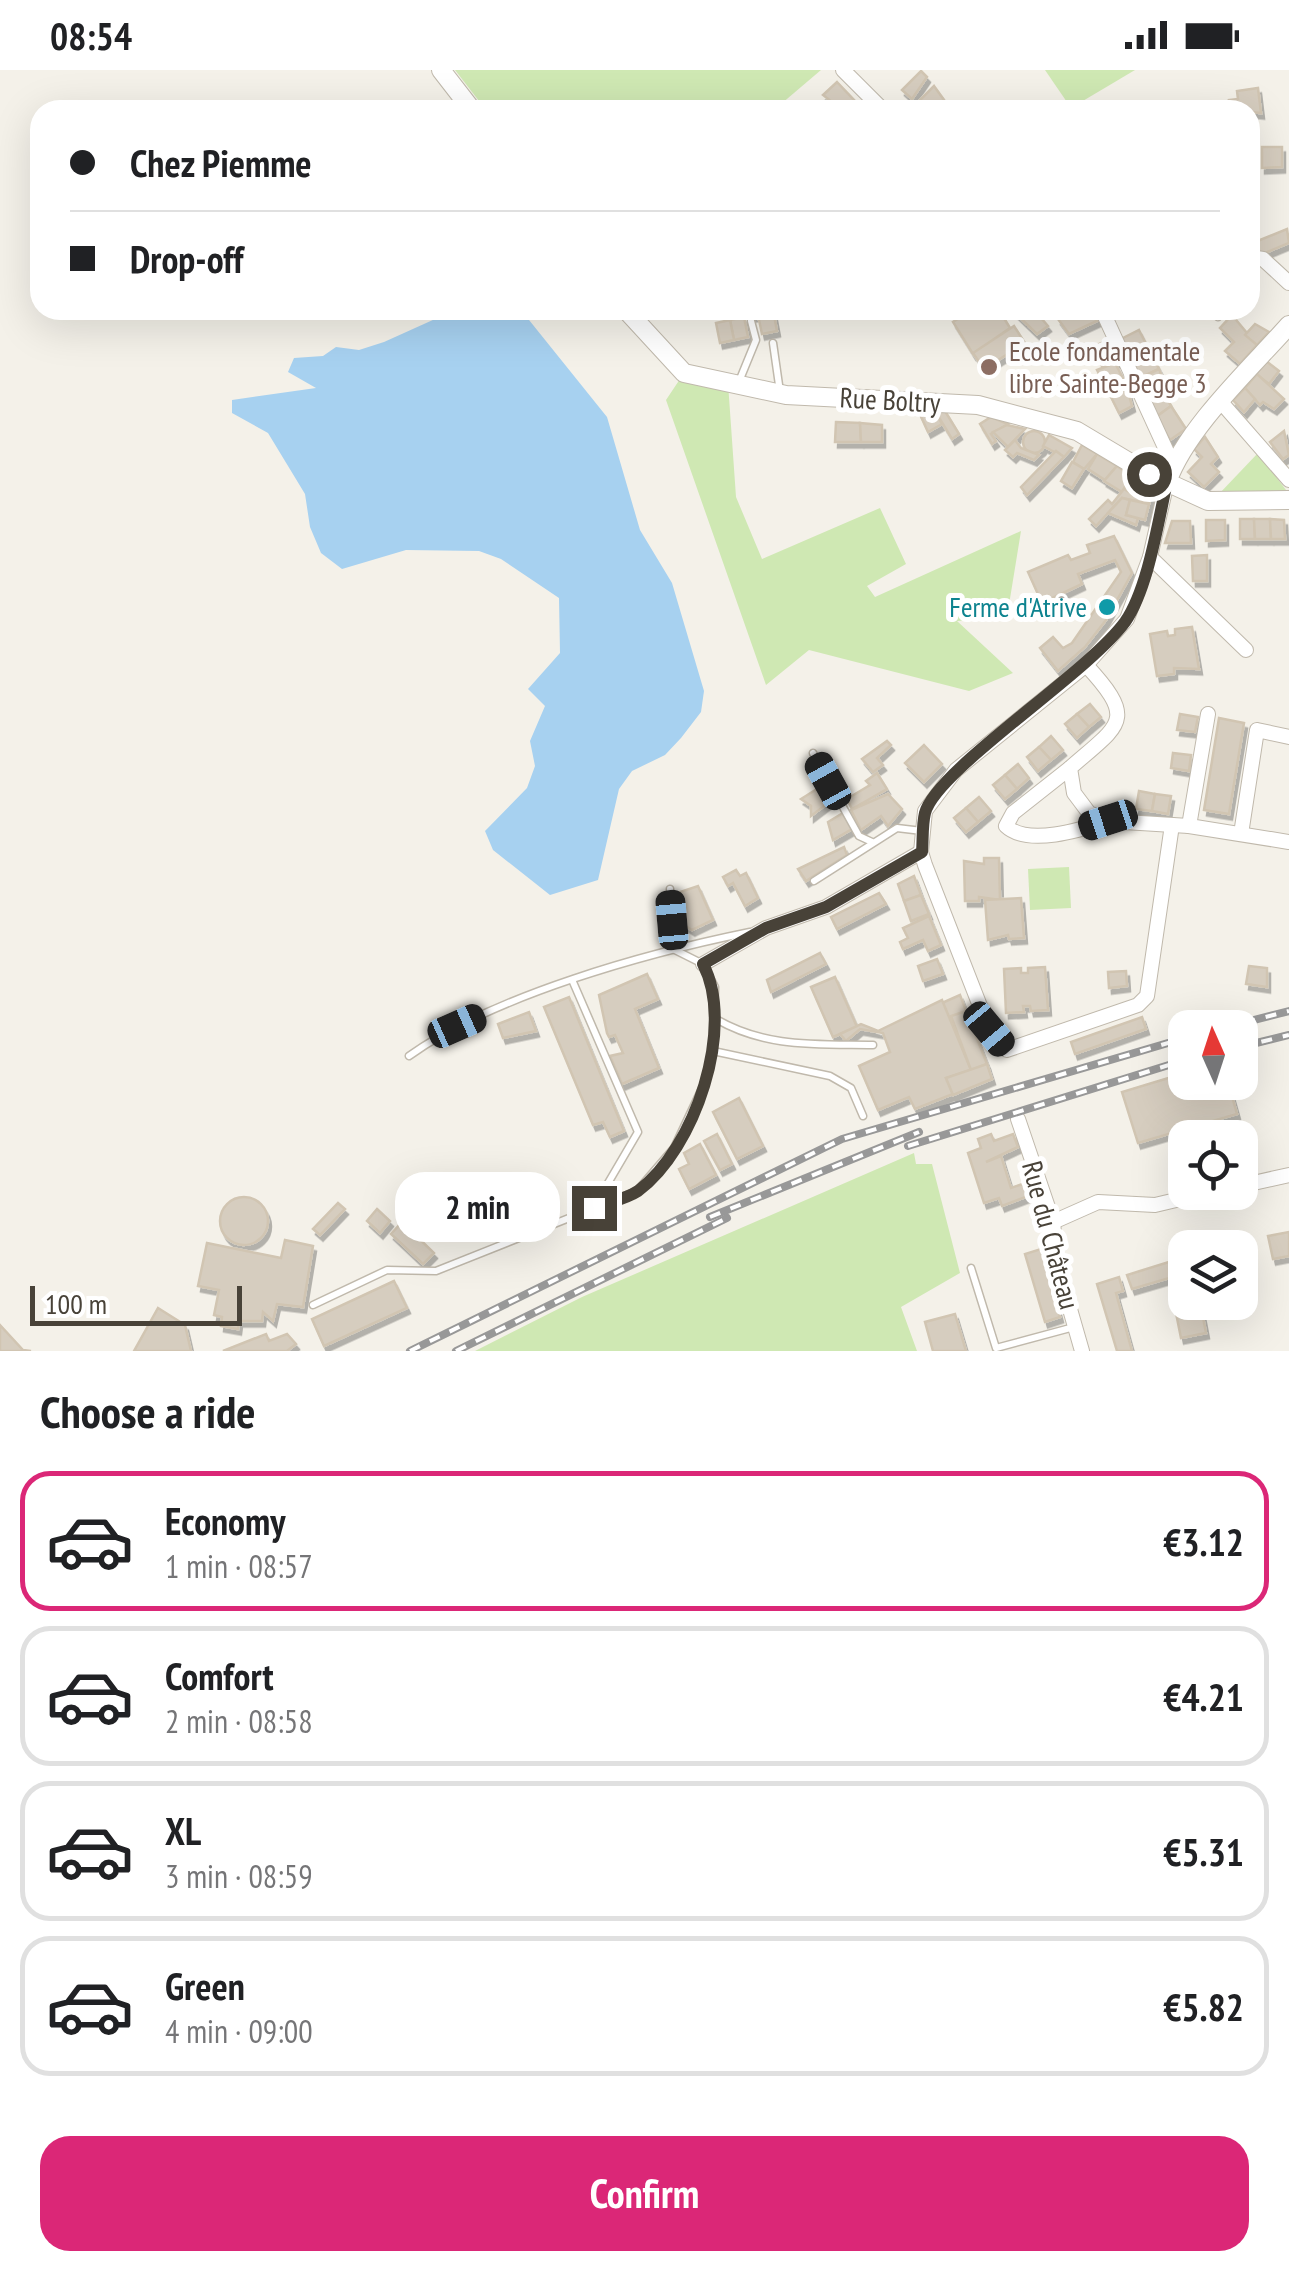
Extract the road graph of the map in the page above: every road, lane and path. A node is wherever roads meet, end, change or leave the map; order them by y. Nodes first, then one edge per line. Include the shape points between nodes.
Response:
1 (442, 70) edge
2 (843, 70) edge
3 (464, 100) edge
4 (873, 100) edge
5 (1260, 261) edge
6 (1289, 282) edge
7 (635, 320) edge
8 (1106, 320) edge
9 (752, 321) dead end
10 (1289, 325) edge
11 (773, 343) dead end
12 (738, 385) junction
13 (780, 394) junction
14 (1221, 402) junction
15 (1170, 473) junction
16 (1289, 480) edge
17 (1289, 500) edge
18 (1150, 556) junction
19 (1246, 650) dead end
20 (1086, 665) junction
21 (1208, 714) dead end
22 (1289, 736) edge
23 (813, 753) dead end
24 (1070, 768) junction
25 (1108, 820) junction
26 (1172, 825) junction
27 (1189, 826) junction
28 (924, 831) junction
29 (1241, 834) junction
30 (872, 842) junction
31 (1289, 842) edge
32 (922, 852) junction
33 (814, 881) dead end
34 (670, 889) dead end
35 (766, 928) junction
36 (675, 950) junction
37 (703, 964) junction
38 (573, 982) junction
39 (716, 1019) junction
40 (873, 1045) dead end
41 (713, 1051) junction
42 (409, 1056) dead end
43 (863, 1116) dead end
44 (1018, 1119) dead end
45 (1289, 1174) edge
46 (1258, 1182) edge
47 (1168, 1202) edge
48 (594, 1208) junction
49 (1054, 1222) junction
50 (971, 1268) dead end
51 (313, 1305) dead end
52 (1075, 1326) junction
53 (1082, 1351) edge

1 - 3 street
2 - 4 street
5 - 6 street
7 - 12 street, Rue Boltry via 684,373
8 - 15 street
9 - 12 lane via 756,340
10 - 14 street
11 - 13 lane
12 - 13 street, Rue Boltry
13 - 15 street, Rue Boltry via 978,405 1077,432
14 - 15 street
14 - 16 street
15 - 17 street, Rue Boltry via 1208,500
15 - 18 street
18 - 19 street
18 - 20 street via 1127,620
20 - 24 street via 1115,696 1119,716
20 - 28 street via 956,770 925,811
21 - 27 street
22 - 29 street via 1257,730
23 - 30 lane via 859,836
24 - 25 street via 1074,793 1089,813
24 - 25 street via 1014,812 1006,826 1026,834 1074,831
25 - 26 street
26 - 27 street
26 - 32 street via 1147,996 1138,1006 1007,1050 989,1029
27 - 29 street
28 - 30 lane via 897,828
28 - 32 street
29 - 31 street
30 - 33 lane
32 - 35 street via 826,907
34 - 36 lane
35 - 36 lane
35 - 37 street
36 - 37 lane
36 - 38 lane
37 - 39 lane via 715,987
38 - 42 lane via 438,1034
38 - 48 lane via 638,1132
39 - 40 lane via 748,1037 780,1044
39 - 41 lane
41 - 43 lane via 830,1076 851,1088
41 - 48 lane via 674,1148 637,1191
44 - 49 street, Rue du Château
45 - 46 street
47 - 49 street via 1098,1202
48 - 51 lane via 436,1271 387,1270
49 - 52 street, Rue du Château
50 - 52 lane via 996,1348
52 - 53 street, Rue du Château

